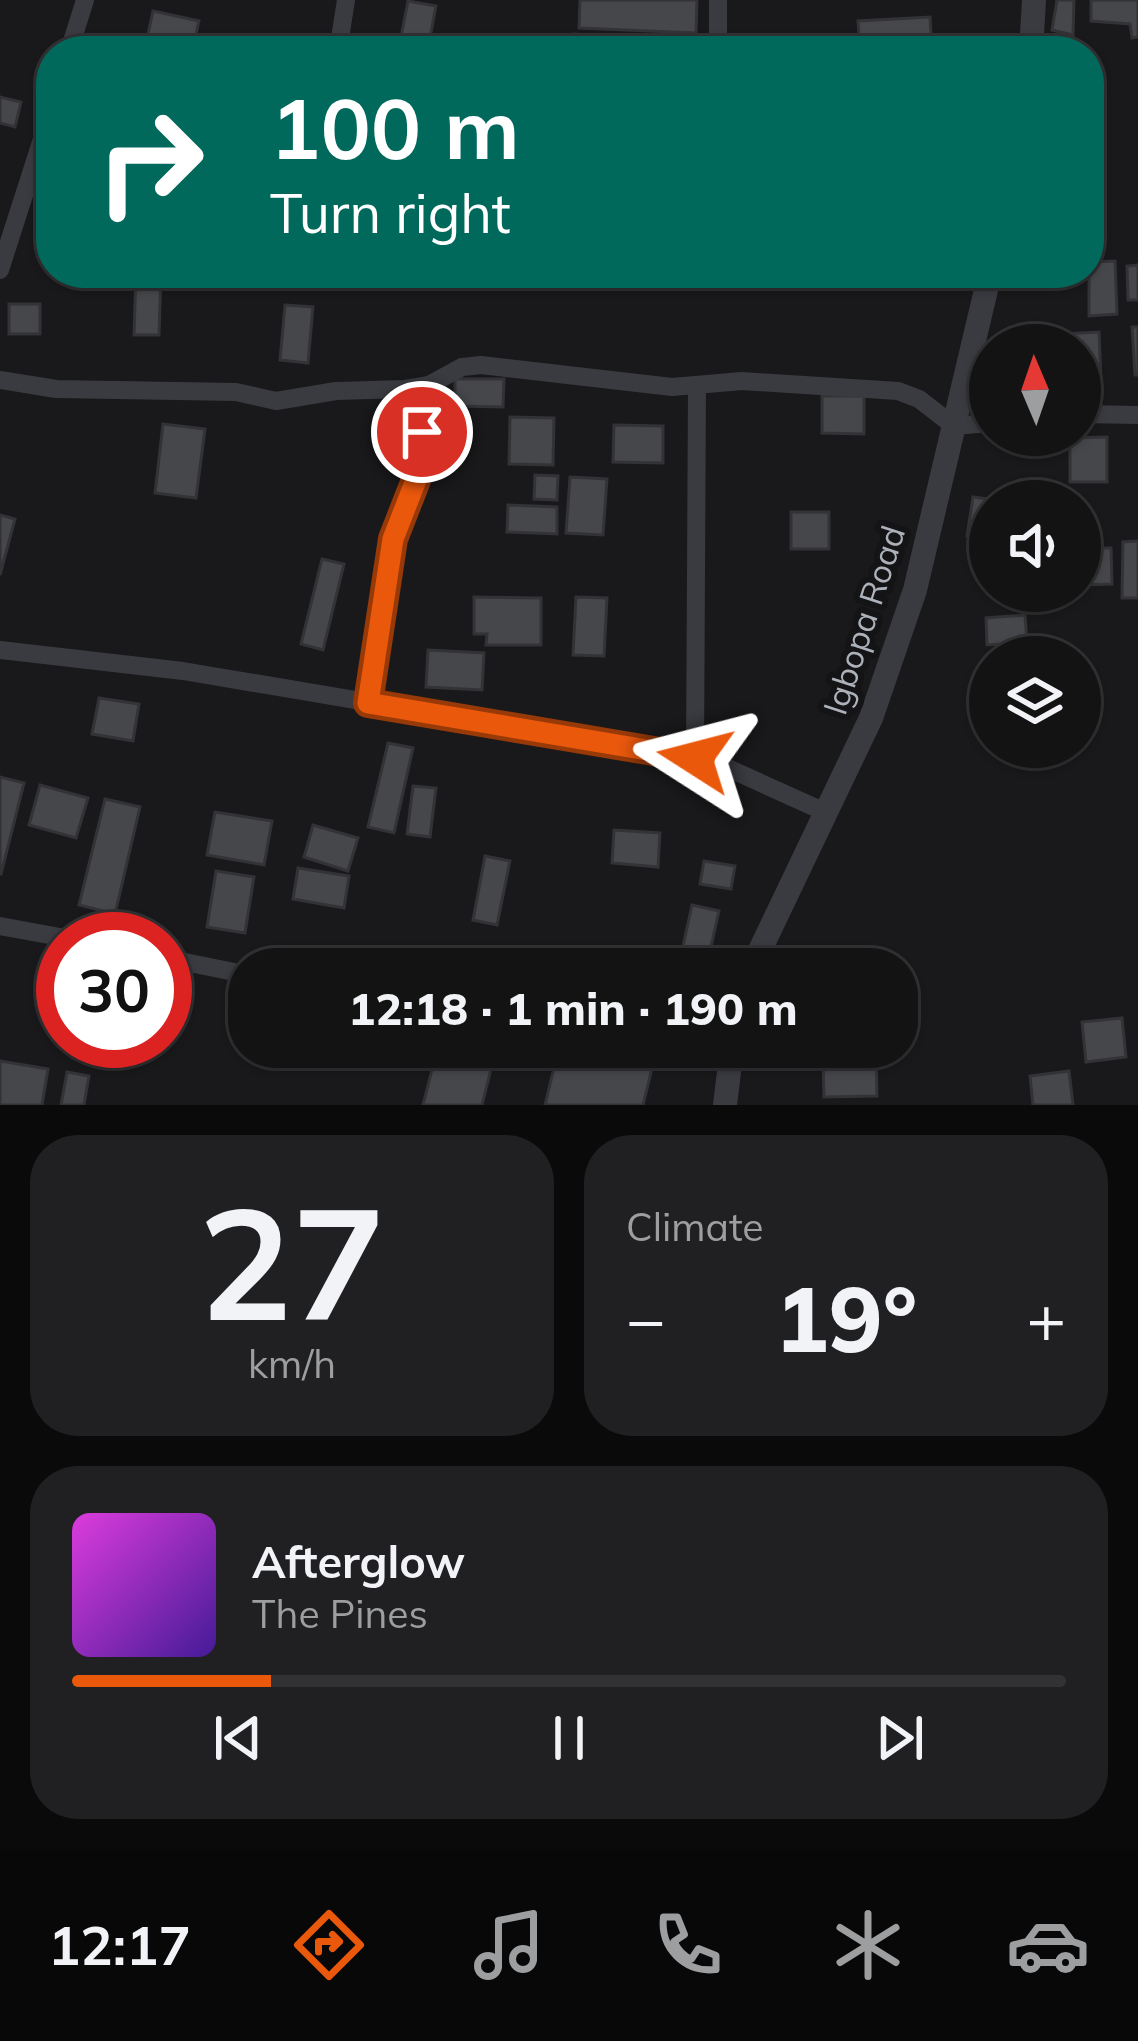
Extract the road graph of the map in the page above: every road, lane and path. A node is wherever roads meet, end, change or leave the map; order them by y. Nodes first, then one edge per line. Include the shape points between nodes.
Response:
1 (85, 0) edge
2 (346, 0) edge
3 (718, 0) edge
4 (1034, 0) edge
5 (74, 36) edge
6 (340, 36) edge
7 (718, 36) edge
8 (1031, 36) edge
9 (36, 155) edge
10 (4, 246) edge
11 (0, 270) edge
12 (986, 288) edge
13 (0, 380) edge
14 (429, 385) junction
15 (697, 385) junction
16 (1101, 414) edge
17 (1138, 415) edge
18 (969, 424) edge
19 (954, 426) junction
20 (0, 650) edge
21 (368, 703) junction
22 (695, 758) junction
23 (825, 812) junction
24 (0, 926) edge
25 (36, 933) edge
26 (761, 948) edge
27 (192, 963) edge
28 (228, 971) edge
29 (729, 1068) edge
30 (725, 1105) edge

1 - 5 street
2 - 6 street
3 - 7 street
4 - 8 street
9 - 10 street
10 - 11 street
12 - 19 street, Igbopa Road
13 - 14 street via 276,401
14 - 15 street via 481,365
14 - 21 street via 416,480 393,539
15 - 19 street via 898,391
15 - 22 street
16 - 17 street
18 - 19 street
19 - 23 street, Igbopa Road via 914,590 871,718
20 - 21 street
21 - 22 street
22 - 23 street
23 - 26 street, Igbopa Road
24 - 25 street
27 - 28 street
29 - 30 street

